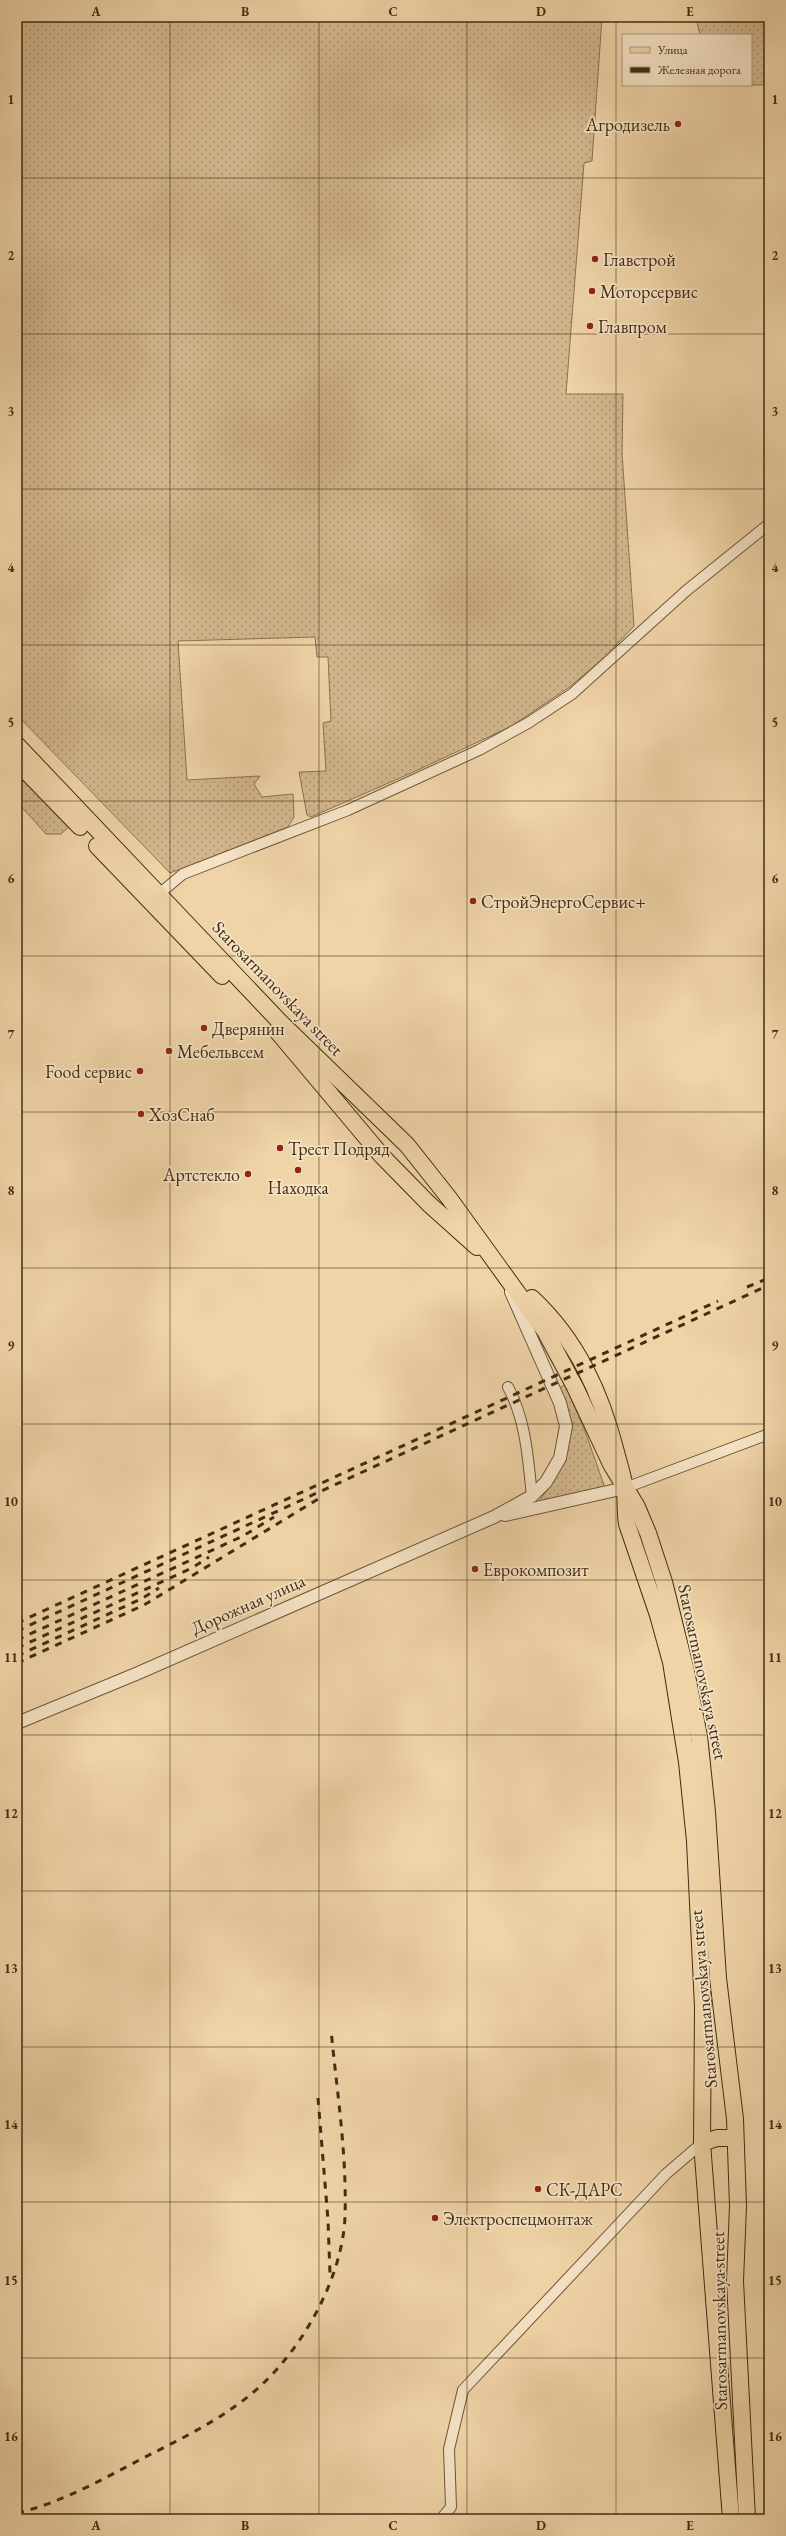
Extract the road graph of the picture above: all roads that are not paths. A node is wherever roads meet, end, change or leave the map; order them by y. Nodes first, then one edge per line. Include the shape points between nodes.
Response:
1 (769, 524) edge
2 (17, 745) edge
3 (17, 762) edge
4 (159, 894) junction
5 (407, 1145) junction
6 (382, 1156) junction
7 (500, 1267) junction
8 (508, 1387) dead end
9 (769, 1434) edge
10 (625, 1488) junction
11 (532, 1496) junction
12 (494, 1517) junction
13 (17, 1723) edge
14 (735, 2138) junction
15 (702, 2143) junction
16 (441, 2519) edge
17 (731, 2519) edge
18 (747, 2519) edge

1 - 4 street via 686,591 572,694 528,723 480,750 348,810 183,874
2 - 4 main road, Starosarmanovskaya street
3 - 6 main road, Starosarmanovskaya street via 276,1031
4 - 5 main road, Starosarmanovskaya street via 280,1022
5 - 6 main road via 404,1157 399,1159
5 - 7 main road, Starosarmanovskaya street
6 - 7 main road, Starosarmanovskaya street via 433,1208
7 - 10 main road, Starosarmanovskaya street via 545,1331
7 - 11 street via 560,1403 566,1426 563,1448 555,1468
8 - 11 street via 515,1400 522,1425
9 - 10 street
10 - 12 street
10 - 14 main road, Starosarmanovskaya street via 641,1516 664,1582 699,1736 718,1978
10 - 15 main road, Starosarmanovskaya street via 624,1510 627,1524 671,1662 687,1762 695,1841 703,1999
11 - 12 street
12 - 13 street, Дорожная улица via 136,1674
14 - 15 main road via 717,2138
14 - 18 main road, Starosarmanovskaya street via 738,2206 735,2281
15 - 16 street via 666,2174 463,2390 449,2449 451,2507
15 - 17 main road, Starosarmanovskaya street

